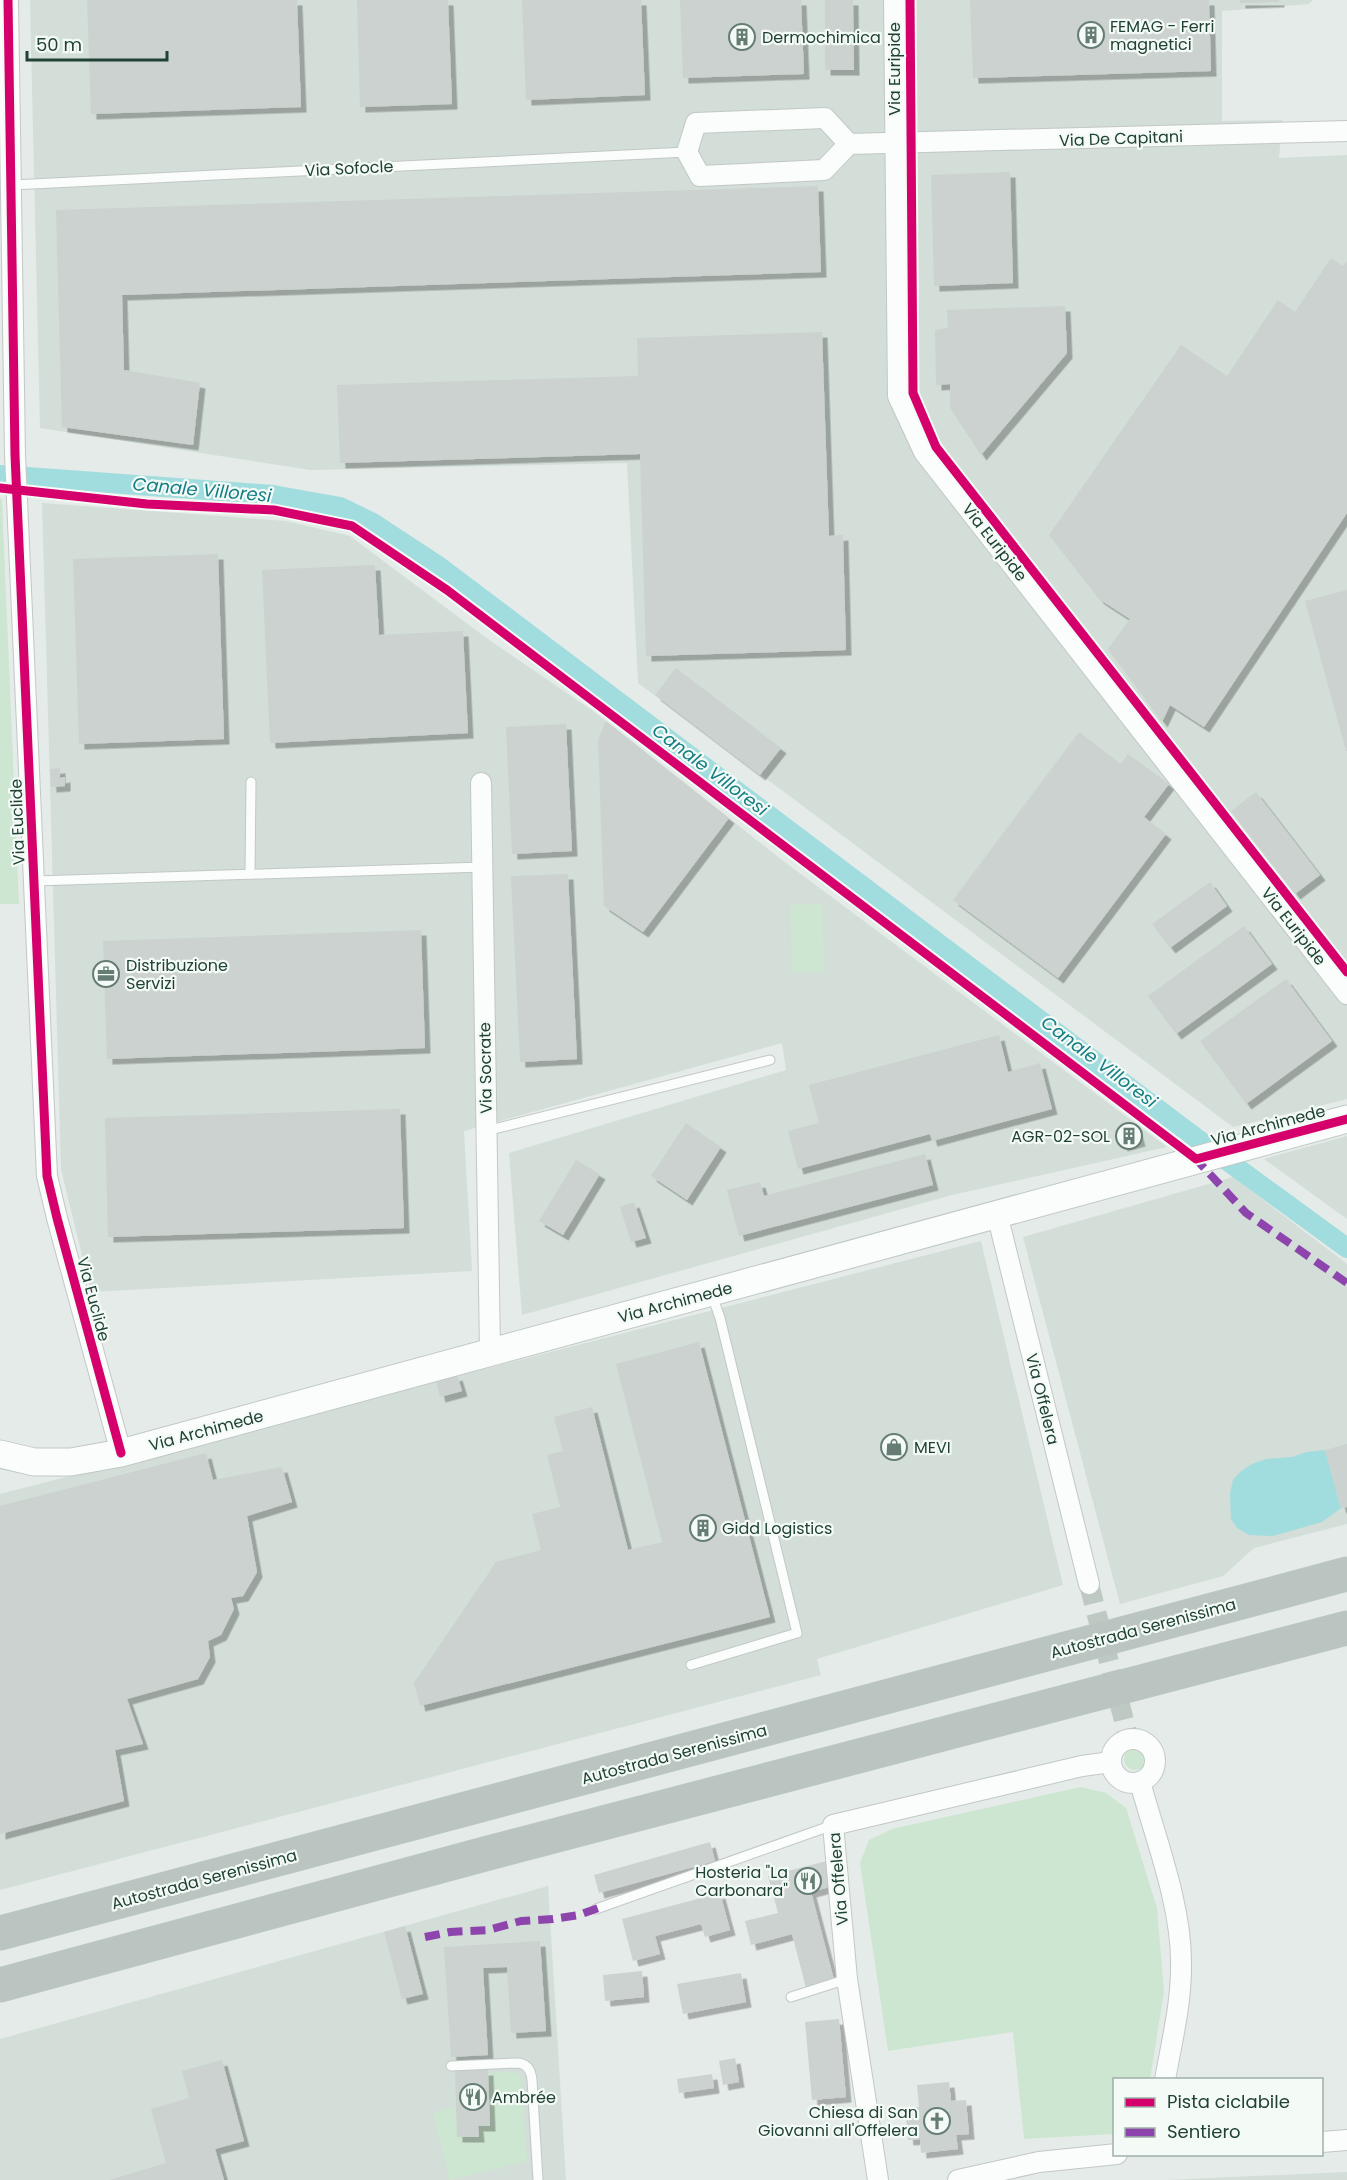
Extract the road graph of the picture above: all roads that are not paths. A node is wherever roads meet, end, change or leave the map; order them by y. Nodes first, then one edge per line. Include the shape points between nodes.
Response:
1 (8, 0) edge
2 (894, 0) edge
3 (1347, 131) edge
4 (6, 142) edge
5 (849, 144) junction
6 (894, 145) junction
7 (687, 152) junction
8 (12, 185) junction
9 (251, 782) dead end
10 (481, 783) dead end
11 (483, 867) junction
12 (250, 874) junction
13 (35, 881) junction
14 (1347, 994) edge
15 (770, 1060) dead end
16 (1347, 1119) edge
17 (486, 1131) junction
18 (997, 1214) junction
19 (711, 1292) junction
20 (490, 1352) junction
21 (121, 1453) junction
22 (0, 1454) edge
23 (1347, 1574) edge
24 (1089, 1584) tunnel mouth
25 (1347, 1628) edge
26 (691, 1665) dead end
27 (1111, 1762) junction
28 (1140, 1782) junction
29 (833, 1825) junction
30 (596, 1909) dead end
31 (0, 1933) edge
32 (847, 1979) junction
33 (0, 1985) edge
34 (791, 1997) dead end
35 (451, 2066) dead end
36 (1165, 2078) edge
37 (1347, 2140) edge
38 (1323, 2142) edge
39 (1113, 2154) edge
40 (538, 2180) edge
41 (878, 2180) edge
42 (958, 2180) edge

1 - 4 street, Via Euclide
2 - 6 street, Via Euripide
3 - 6 street, Via De Capitani
4 - 8 street, Via Euclide
5 - 6 street
5 - 7 street via 824,170 711,176 700,176
5 - 7 street via 825,118 696,123
6 - 14 street, Via Euripide via 898,396 924,452
7 - 8 lane, Via Sofocle
8 - 13 street, Via Euclide via 15,455
9 - 12 lane
10 - 11 street, Via Socrate
11 - 12 lane
11 - 17 street, Via Socrate
12 - 13 lane
13 - 21 street, Via Euclide via 47,1176
15 - 17 lane
16 - 18 street, Via Archimede
17 - 20 street, Via Socrate
18 - 19 street, Via Archimede
18 - 24 street, Via Offelera
19 - 20 street, Via Archimede
19 - 26 lane via 797,1633
20 - 21 street, Via Archimede
21 - 22 street, Via Archimede via 71,1462 34,1462
23 - 31 highway, Autostrada Serenissima
25 - 33 highway
27 - 28 street via 1120,1779
27 - 28 street via 1114,1750 1123,1742 1143,1741 1154,1752 1155,1759 1152,1773
27 - 29 street, Via Offelera
28 - 36 street via 1173,1902 1181,1961 1179,2004
29 - 30 lane
29 - 32 street, Via Offelera
32 - 34 lane
32 - 41 street, Via Offelera
35 - 40 lane via 516,2063 530,2070
37 - 38 street
39 - 42 street via 1039,2162

